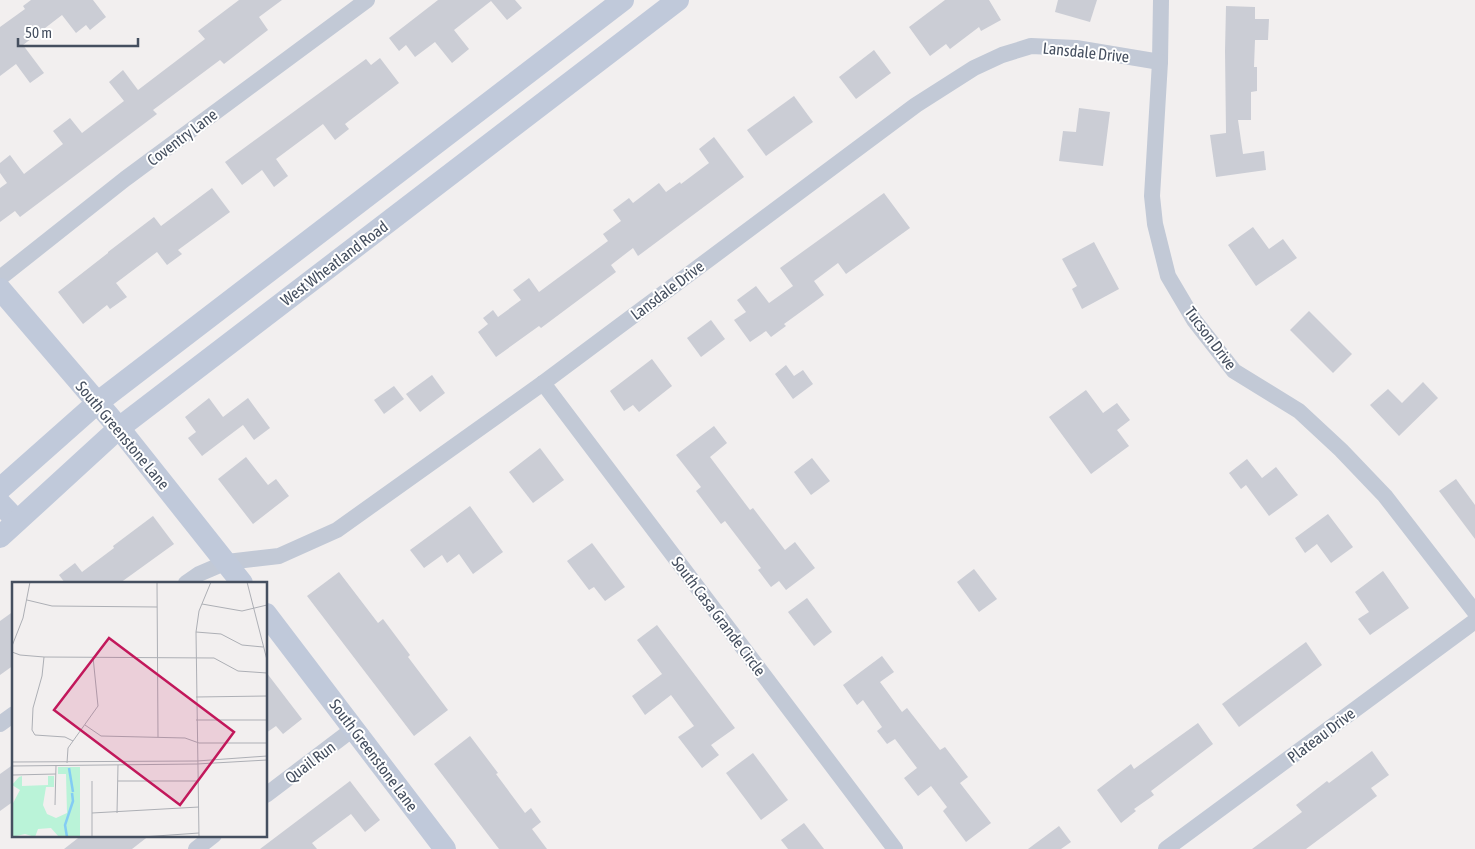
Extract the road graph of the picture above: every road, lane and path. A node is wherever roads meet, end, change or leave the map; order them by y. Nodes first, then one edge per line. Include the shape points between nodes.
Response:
1 (367, 0) edge
2 (623, 0) edge
3 (678, 0) edge
4 (1161, 0) edge
5 (1160, 62) junction
6 (0, 278) edge
7 (0, 289) edge
8 (543, 382) junction
9 (97, 403) junction
10 (119, 428) junction
11 (0, 489) edge
12 (0, 503) edge
13 (17, 521) junction
14 (0, 537) edge
15 (226, 562) junction
16 (187, 582) edge
17 (241, 582) edge
18 (1475, 612) edge
19 (268, 617) edge
20 (1475, 620) edge
21 (12, 715) edge
22 (0, 724) edge
23 (353, 729) junction
24 (268, 793) edge
25 (213, 836) edge
26 (196, 849) edge
27 (445, 849) edge
28 (895, 849) edge
29 (1166, 849) edge

1 - 6 street, Coventry Lane via 125,179
2 - 9 main road, West Wheatland Road
3 - 10 main road, West Wheatland Road
4 - 5 street, Tucson Drive
5 - 8 street, Lansdale Drive via 1076,48 1031,46 974,68 916,105
5 - 18 street, Tucson Drive via 1152,196 1155,224 1168,276 1194,320 1234,371 1299,411 1341,450 1385,496
7 - 9 main road, South Greenstone Lane
8 - 15 street, Lansdale Drive via 337,530 279,556
8 - 28 street, South Casa Grande Circle
9 - 10 main road, South Greenstone Lane
9 - 11 main road, West Wheatland Road
10 - 13 main road, West Wheatland Road
10 - 15 main road, South Greenstone Lane
12 - 13 main road
13 - 14 main road, West Wheatland Road
15 - 16 street, Lansdale Drive
15 - 17 main road, South Greenstone Lane
19 - 23 main road, South Greenstone Lane
20 - 29 street, Plateau Drive
21 - 22 street
23 - 24 street, Quail Run
23 - 27 main road, South Greenstone Lane
25 - 26 street

